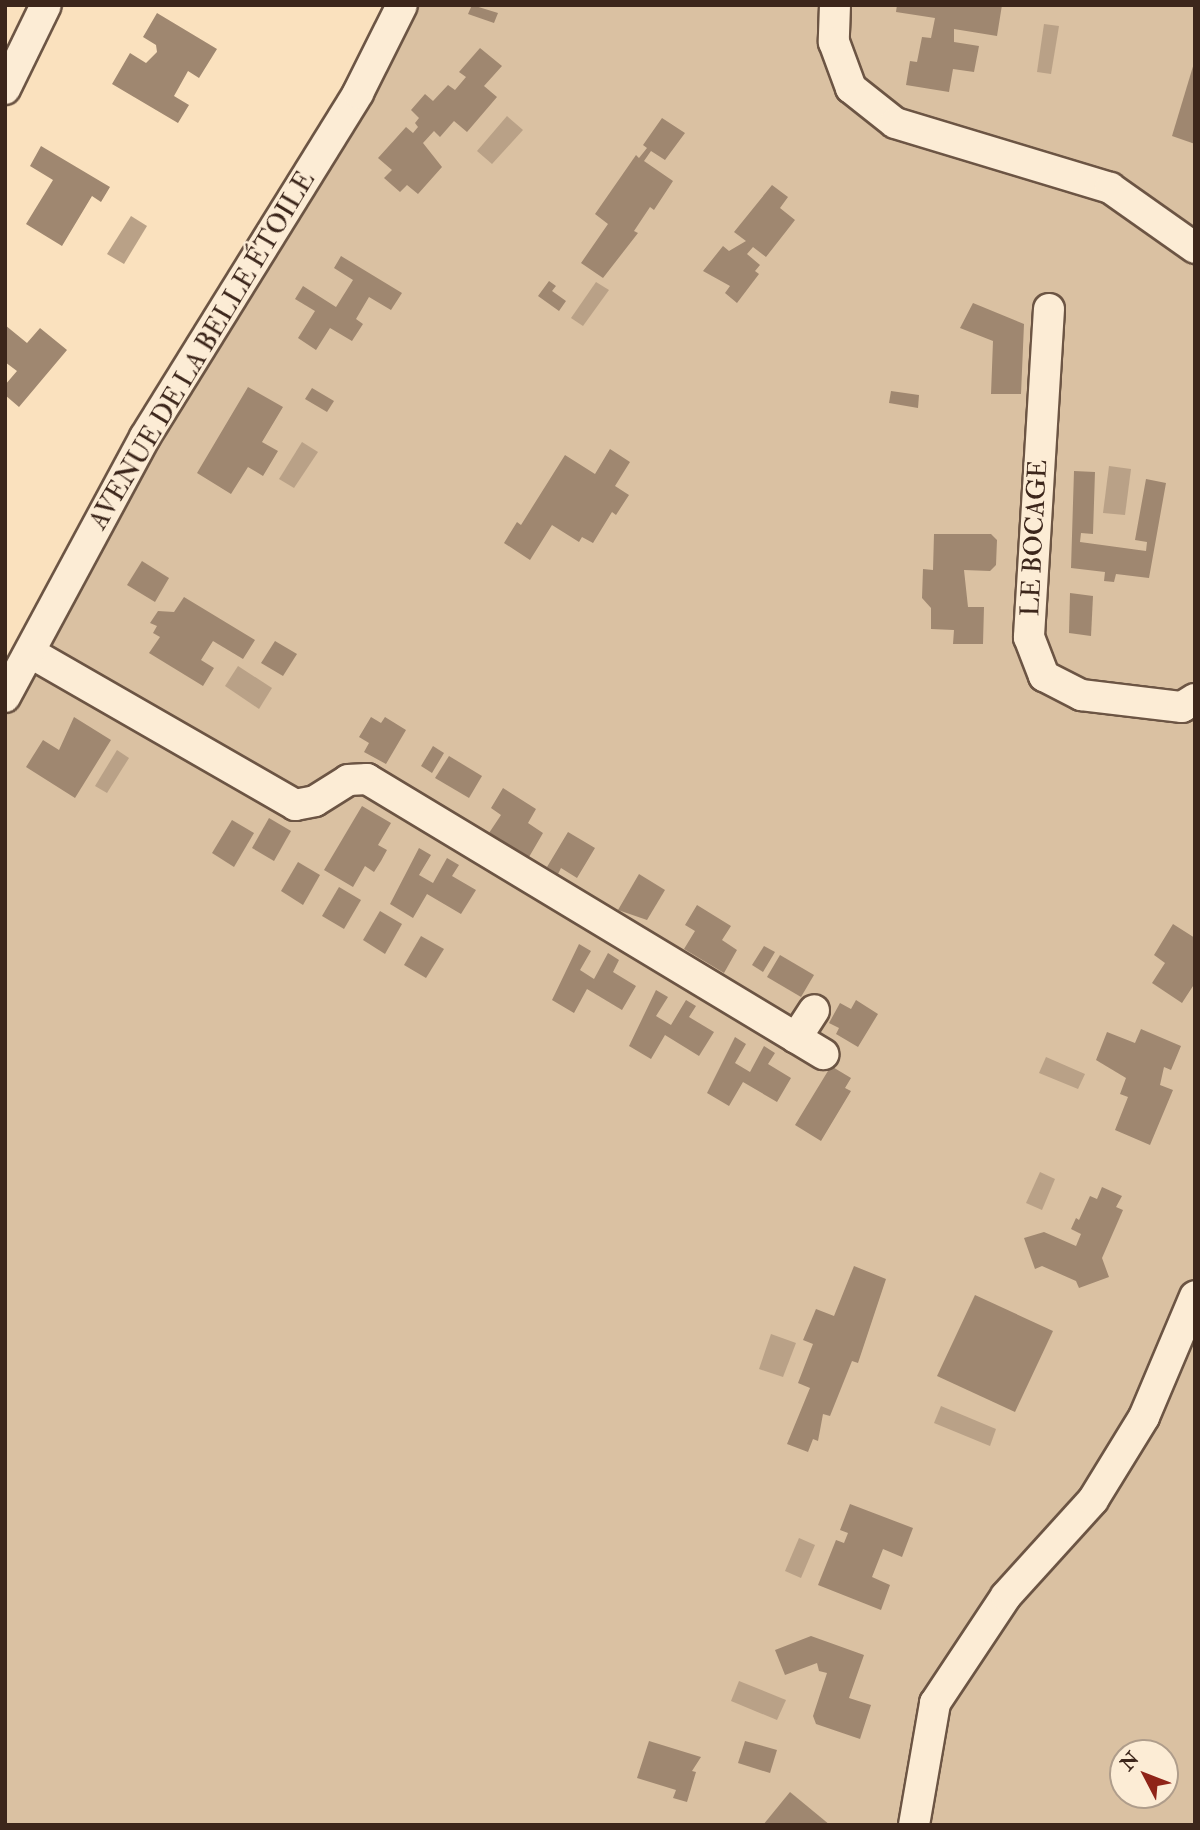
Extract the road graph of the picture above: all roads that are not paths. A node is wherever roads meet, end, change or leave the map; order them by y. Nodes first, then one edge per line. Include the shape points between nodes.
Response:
1 (46, 5) edge
2 (402, 5) edge
3 (835, 5) edge
4 (5, 89) edge
5 (1195, 248) edge
6 (1049, 309) dead end
7 (31, 653) junction
8 (5, 697) edge
9 (1195, 699) edge
10 (814, 1010) dead end
11 (796, 1038) junction
12 (823, 1054) dead end
13 (1195, 1296) edge
14 (914, 1825) edge

1 - 4 street
2 - 7 street, AVENUE DE LA BELLE ÉTOILE via 358,93 145,437
3 - 5 street via 834,42 851,88 895,123 1110,188
6 - 9 street, LE BOCAGE via 1029,637 1044,676 1081,695 1182,707
7 - 8 street, AVENUE DE LA BELLE ÉTOILE
7 - 11 street via 295,805 315,801 348,780 367,779
10 - 11 street
11 - 12 street
13 - 14 street via 1144,1417 1093,1500 1006,1596 935,1703

